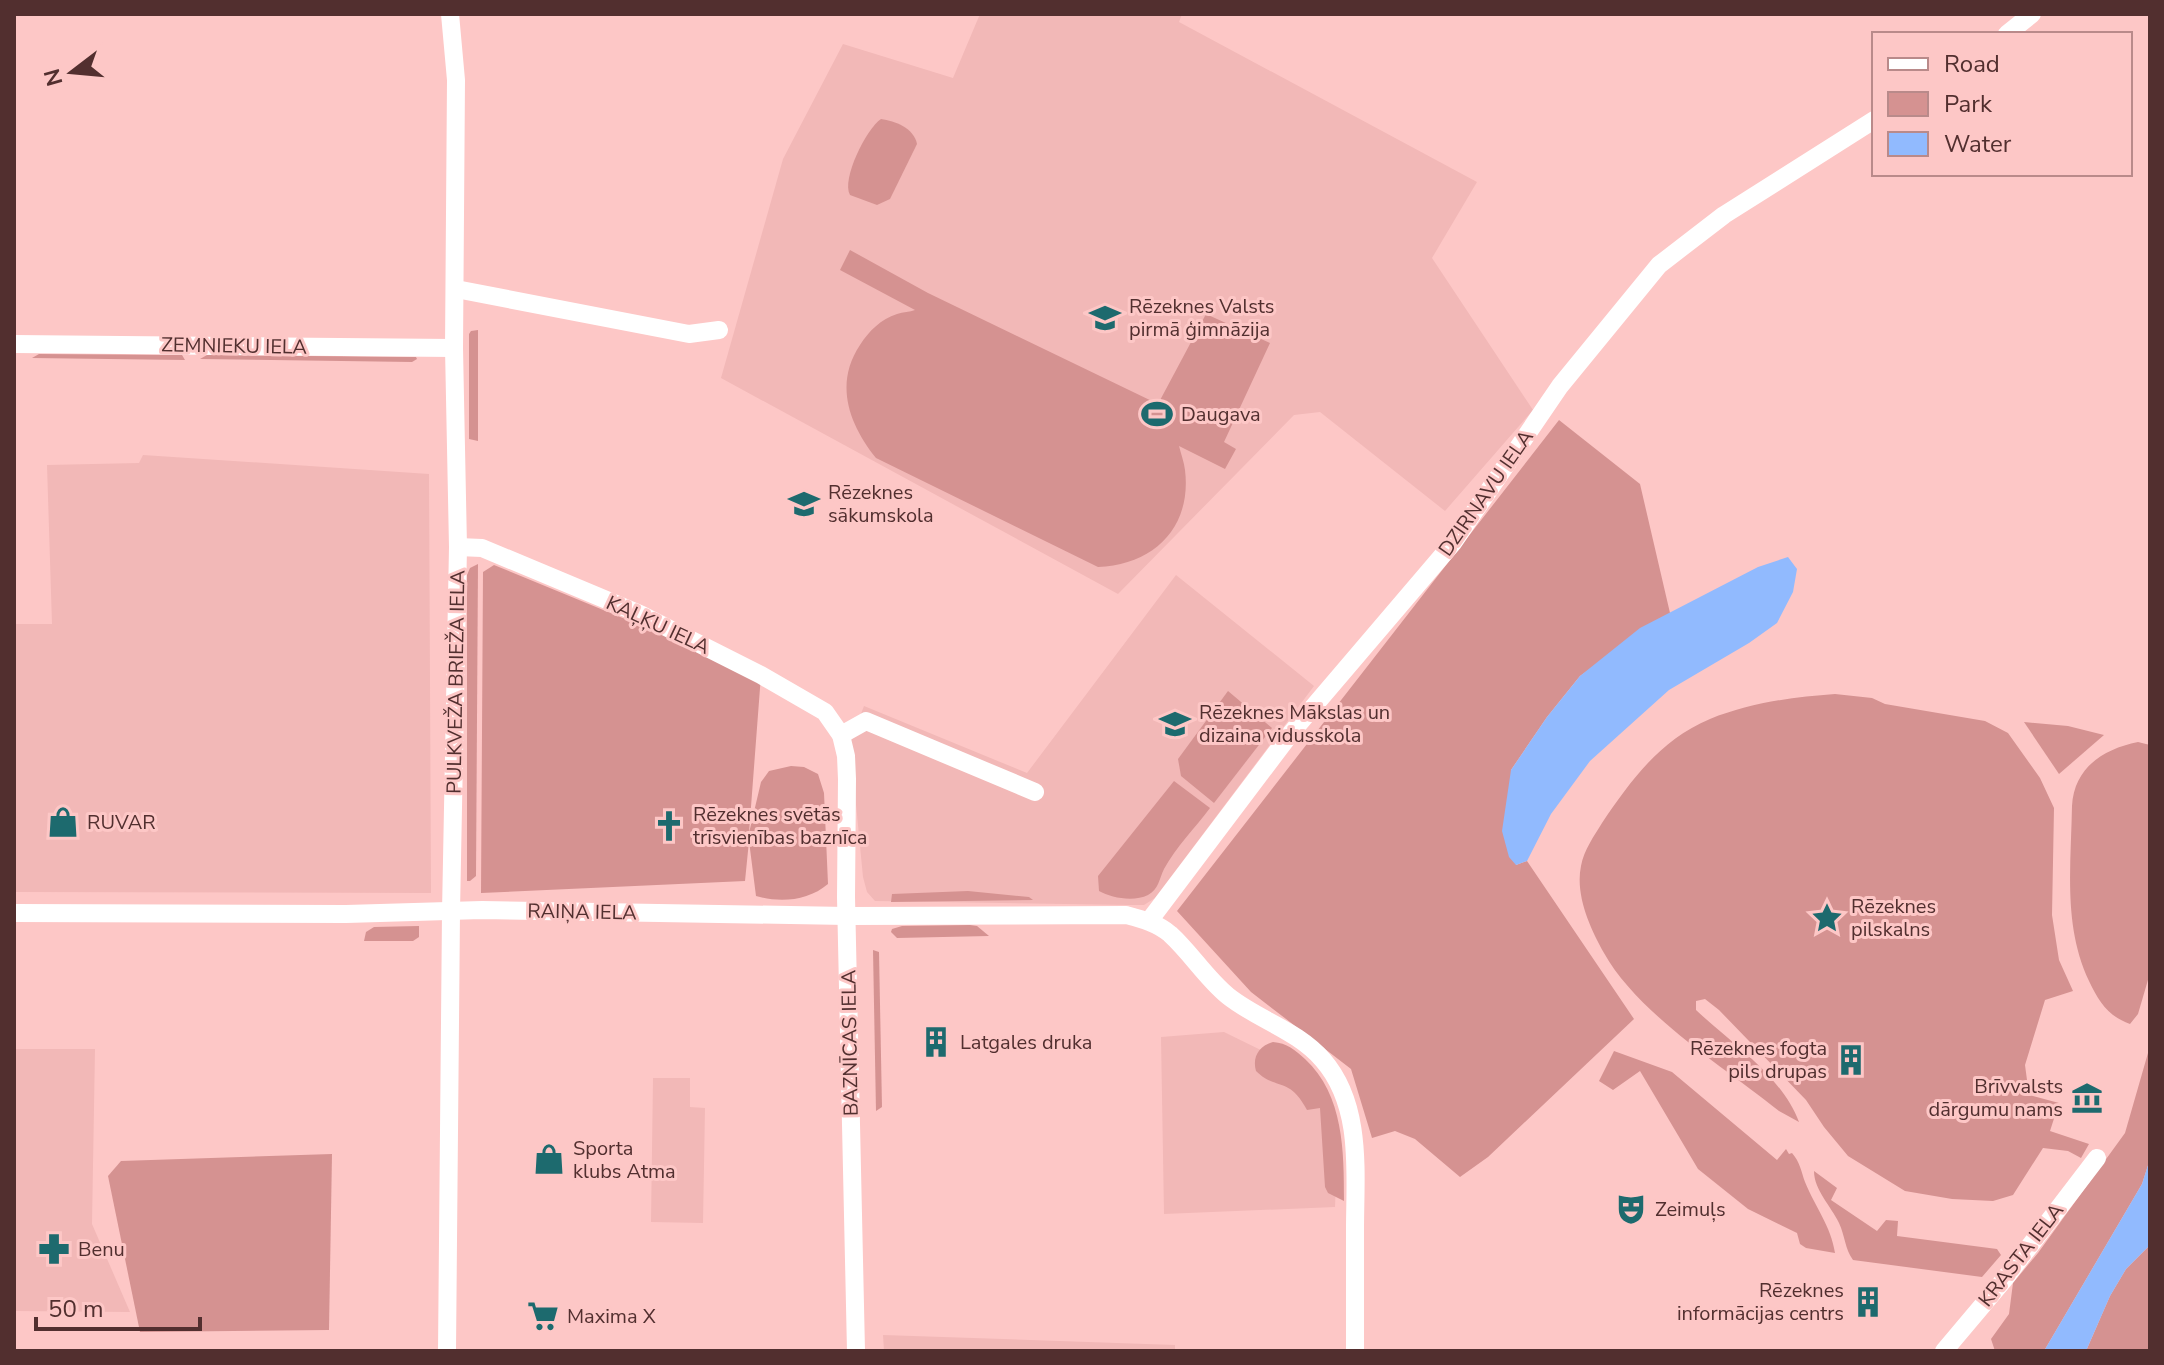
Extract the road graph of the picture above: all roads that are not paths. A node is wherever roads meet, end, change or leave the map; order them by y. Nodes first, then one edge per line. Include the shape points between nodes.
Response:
1 (450, 14) edge
2 (2032, 14) edge
3 (2010, 32) edge
4 (1872, 121) edge
5 (456, 289) junction
6 (719, 330) dead end
7 (14, 344) edge
8 (454, 348) junction
9 (458, 547) junction
10 (841, 735) junction
11 (1035, 792) dead end
12 (451, 912) junction
13 (14, 913) edge
14 (847, 916) junction
15 (1149, 921) junction
16 (2097, 1158) dead end
17 (447, 1351) edge
18 (856, 1351) edge
19 (1355, 1351) edge
20 (1944, 1351) edge

1 - 5 street, PULKVEŽA BRIEŽA IELA via 456,80
2 - 3 street
4 - 15 street, DZIRNAVU IELA via 1724,215 1659,265 1560,386 1453,543 1291,733
5 - 6 street via 689,334
5 - 8 street, PULKVEŽA BRIEŽA IELA
7 - 8 street, ZEMNIEKU IELA
8 - 9 street, PULKVEŽA BRIEŽA IELA
9 - 10 street, KAĻĶU IELA via 482,548 640,614 789,690 825,712
9 - 12 street, PULKVEŽA BRIEŽA IELA
10 - 11 street via 866,721
10 - 14 street, BAZNĪCAS IELA via 847,779
12 - 13 street, RAIŅA IELA
12 - 14 street, RAIŅA IELA
12 - 17 street, PULKVEŽA BRIEŽA IELA
14 - 15 street, RAIŅA IELA via 1126,915
14 - 18 street, BAZNĪCAS IELA
15 - 19 street via 1169,933 1223,991 1302,1041 1334,1076 1357,1158
16 - 20 street, KRASTA IELA

